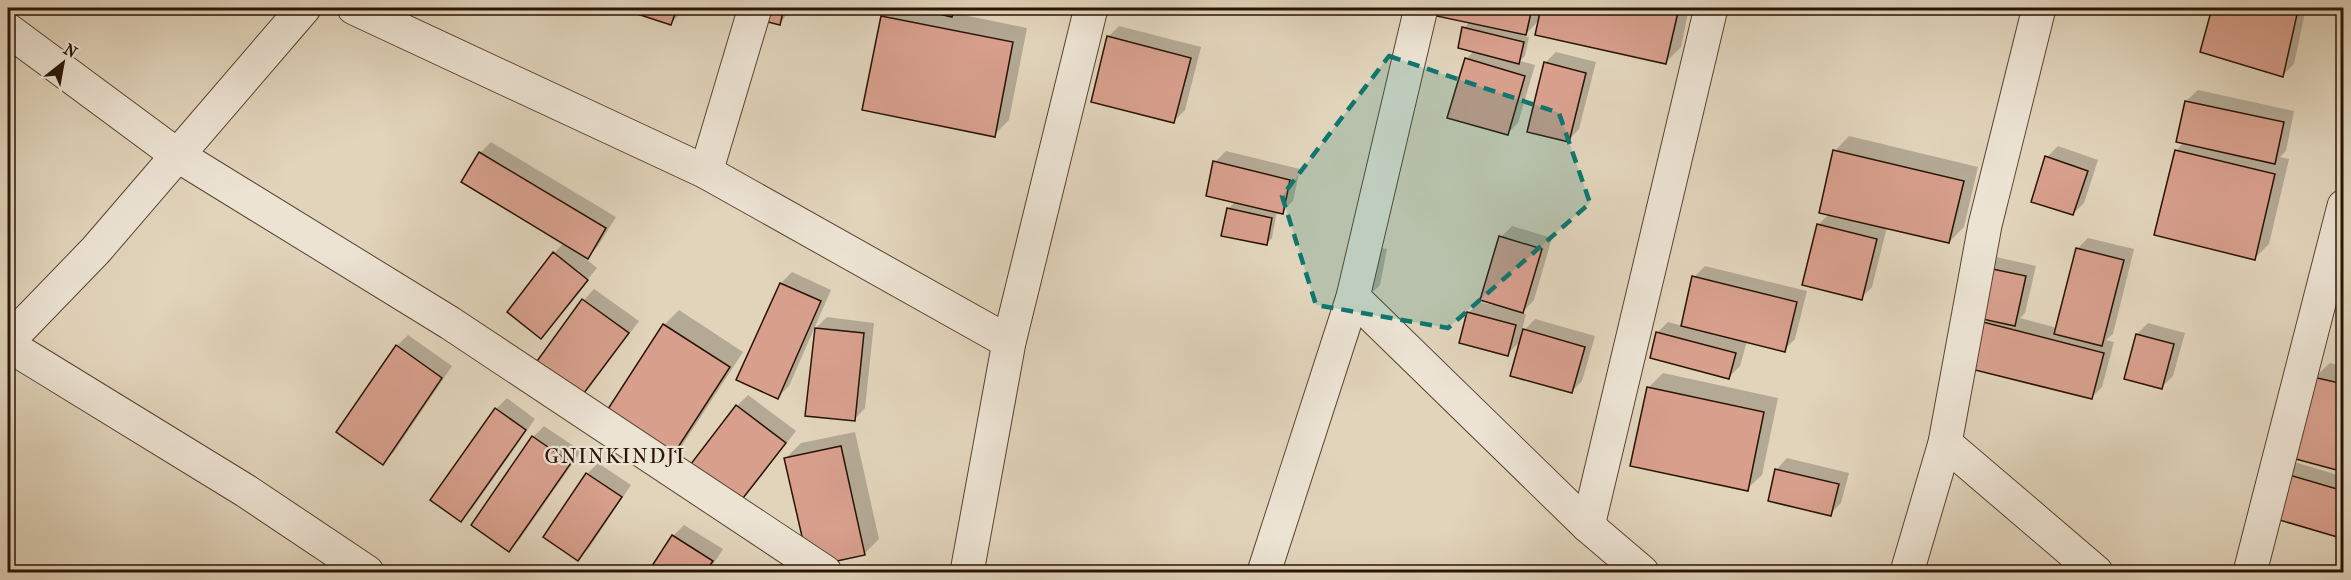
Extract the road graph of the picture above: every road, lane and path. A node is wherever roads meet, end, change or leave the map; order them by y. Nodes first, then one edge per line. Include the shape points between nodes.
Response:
1 (304, 8) edge
2 (354, 8) edge
3 (755, 8) edge
4 (1092, 8) edge
5 (1421, 8) edge
6 (1711, 8) edge
7 (2039, 8) edge
8 (8, 30) edge
9 (177, 155) junction
10 (706, 172) junction
11 (2343, 206) edge
12 (1353, 297) junction
13 (1010, 342) junction
14 (8, 343) edge
15 (1945, 443) junction
16 (1588, 526) junction
17 (367, 573) edge
18 (825, 573) edge
19 (967, 573) edge
20 (1264, 573) edge
21 (1642, 573) edge
22 (1907, 573) edge
23 (2096, 573) edge
24 (2250, 573) edge

1 - 9 street
2 - 10 street
3 - 10 street
4 - 13 street
5 - 12 street
6 - 16 street
7 - 15 street via 1985,225
8 - 9 street
9 - 14 street via 96,250
9 - 18 street via 450,323
10 - 13 street
11 - 24 street
12 - 16 street
12 - 20 street
13 - 19 street
14 - 17 street via 246,491
15 - 22 street
15 - 23 street
16 - 21 street

